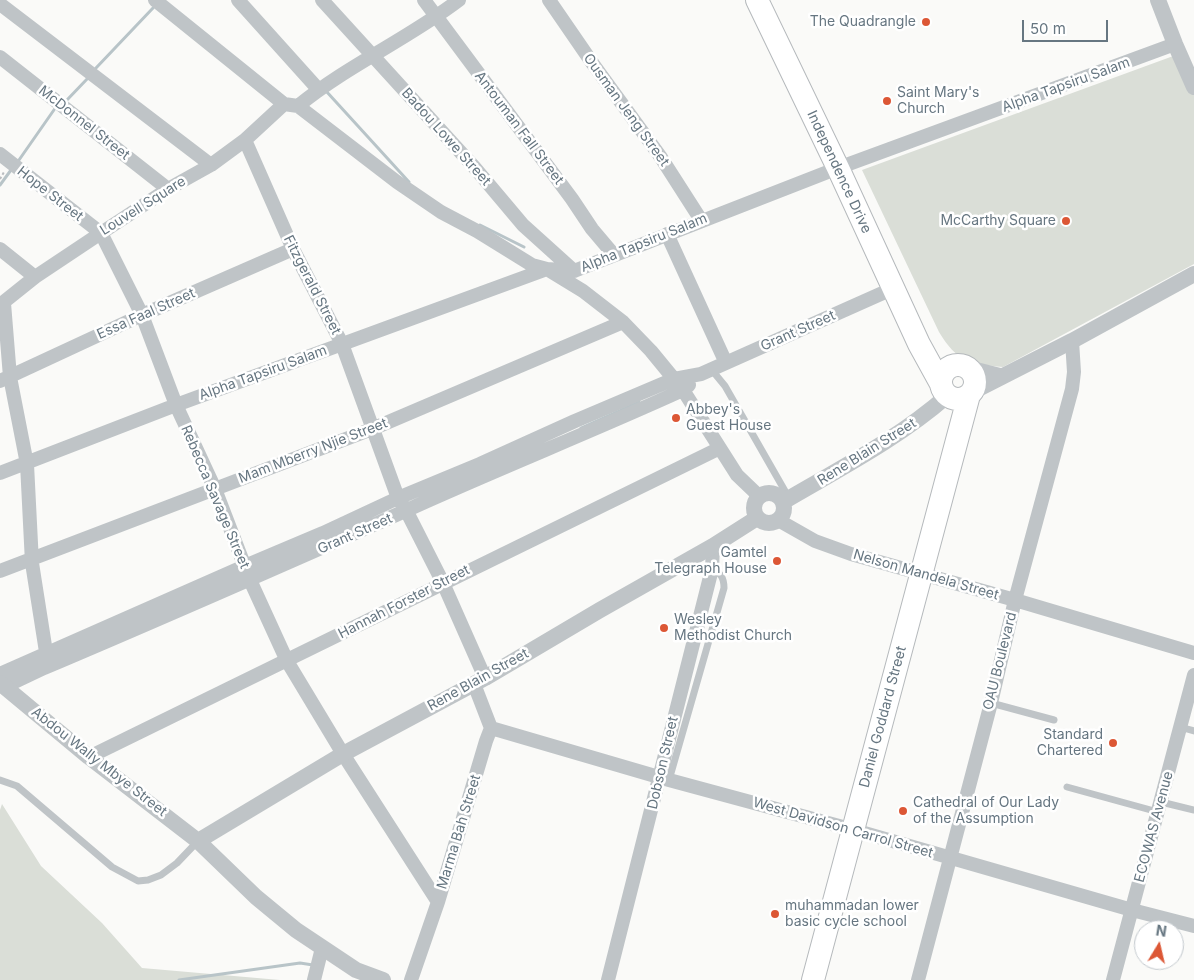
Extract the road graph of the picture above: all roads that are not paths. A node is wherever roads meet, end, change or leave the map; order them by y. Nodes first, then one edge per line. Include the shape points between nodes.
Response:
1 (155, 0) edge
2 (238, 0) edge
3 (322, 0) edge
4 (424, 0) edge
5 (459, 0) edge
6 (549, 0) edge
7 (758, 0) edge
8 (1158, 0) edge
9 (0, 4) edge
10 (437, 16) junction
11 (1175, 44) junction
12 (372, 55) junction
13 (0, 56) edge
14 (1194, 87) edge
15 (318, 89) junction
16 (284, 104) junction
17 (298, 106) junction
18 (245, 140) junction
19 (0, 154) edge
20 (211, 165) junction
21 (838, 168) junction
22 (168, 189) junction
23 (701, 220) junction
24 (101, 233) junction
25 (666, 234) junction
26 (0, 248) edge
27 (293, 249) junction
28 (614, 255) junction
29 (547, 269) junction
30 (574, 271) junction
31 (1194, 274) edge
32 (35, 277) junction
33 (894, 288) junction
34 (2, 304) edge
35 (142, 315) junction
36 (623, 322) junction
37 (1072, 341) junction
38 (342, 344) junction
39 (726, 362) junction
40 (706, 372) junction
41 (1000, 376) junction
42 (5, 379) edge
43 (674, 379) junction
44 (957, 386) junction
45 (683, 390) junction
46 (176, 405) junction
47 (372, 429) junction
48 (720, 448) junction
49 (27, 464) junction
50 (0, 473) edge
51 (215, 488) junction
52 (760, 497) junction
53 (398, 498) junction
54 (786, 500) junction
55 (406, 510) junction
56 (757, 518) junction
57 (778, 520) junction
58 (713, 546) junction
59 (33, 558) junction
60 (245, 566) junction
61 (0, 571) edge
62 (920, 573) junction
63 (250, 580) junction
64 (443, 582) junction
65 (1015, 600) junction
66 (46, 652) junction
67 (1194, 653) edge
68 (287, 661) junction
69 (44, 668) junction
70 (1194, 674) edge
71 (480, 681) junction
72 (1, 683) edge
73 (990, 703) junction
74 (1054, 720) dead end
75 (1180, 727) junction
76 (491, 728) junction
77 (1194, 731) edge
78 (343, 754) junction
79 (89, 757) junction
80 (664, 779) junction
81 (0, 780) edge
82 (1067, 787) dead end
83 (1160, 807) junction
84 (1194, 810) edge
85 (854, 830) junction
86 (198, 841) junction
87 (950, 858) junction
88 (438, 902) junction
89 (1132, 910) junction
90 (1194, 926) edge
91 (322, 948) junction
92 (314, 980) edge
93 (383, 980) edge
94 (411, 980) edge
95 (608, 980) edge
96 (813, 980) edge
97 (918, 980) edge
98 (1113, 980) edge

1 - 16 street
2 - 15 street
3 - 12 street, Badou Lowe Street
4 - 10 street, Antouman Fall Street
5 - 10 street
6 - 23 street, Ousman Jeng Street via 660,156
7 - 21 highway, Independence Drive
8 - 11 street
9 - 20 street
10 - 12 street
10 - 28 street, Antouman Fall Street
11 - 14 street
11 - 21 street, Alpha Tapsiru Salam
12 - 15 street
12 - 30 street, Badou Lowe Street via 523,225
13 - 22 street, McDonnel Street
15 - 17 street
16 - 17 street
16 - 18 street, Louvell Square
17 - 29 street via 397,182 442,212 532,265
18 - 20 street, Louvell Square
18 - 27 street, Fitzgerald Street
19 - 24 street, Hope Street
20 - 22 street, Louvell Square
21 - 23 street, Alpha Tapsiru Salam
21 - 33 highway, Independence Drive
22 - 24 street, Louvell Square
23 - 25 street, Alpha Tapsiru Salam
24 - 32 street, Louvell Square
24 - 35 street, Rebecca Savage Street
25 - 28 street, Alpha Tapsiru Salam
25 - 39 street
26 - 32 street
27 - 35 street, Essa Faal Street
27 - 38 street, Fitzgerald Street
28 - 30 street, Alpha Tapsiru Salam
29 - 30 street, Alpha Tapsiru Salam
29 - 36 street via 583,291
29 - 38 street, Alpha Tapsiru Salam
31 - 37 street, Rene Blain Street
32 - 34 street, Louvell Square
33 - 39 street, Grant Street
33 - 44 highway, Independence Drive via 919,344
34 - 42 street
35 - 42 street, Essa Faal Street
35 - 46 street, Rebecca Savage Street
36 - 43 street
36 - 47 street, Mam Mberry Njie Street
37 - 41 street, Rene Blain Street
37 - 65 street, OAU Boulevard via 1072,389
38 - 46 street, Alpha Tapsiru Salam
38 - 47 street, Fitzgerald Street
39 - 40 street, Grant Street
40 - 43 street, Grant Street
40 - 45 street, Grant Street
40 - 54 lane via 725,386
41 - 44 street, Rene Blain Street
41 - 44 street
42 - 49 street
43 - 45 street
43 - 53 street, Grant Street
44 - 54 street, Rene Blain Street via 894,436
44 - 62 highway, Daniel Goddard Street via 952,454
45 - 48 street
45 - 55 street, Grant Street
46 - 49 street, Alpha Tapsiru Salam
46 - 51 street, Rebecca Savage Street
47 - 51 street, Mam Mberry Njie Street
47 - 53 street, Fitzgerald Street
48 - 52 street via 737,475
48 - 64 street, Hannah Forster Street
49 - 50 street, Alpha Tapsiru Salam
49 - 59 street
51 - 59 street, Mam Mberry Njie Street
51 - 60 street, Rebecca Savage Street
52 - 54 street via 770,494
52 - 56 street via 754,504
53 - 55 street, Fitzgerald Street
53 - 60 street, Grant Street
54 - 57 street via 784,512
55 - 63 street, Grant Street
55 - 64 street, Fitzgerald Street
56 - 57 street via 771,524
56 - 58 street, Rene Blain Street
57 - 62 street, Nelson Mandela Street via 815,541
58 - 71 street, Rene Blain Street
58 - 80 street, Dobson Street via 712,569
59 - 61 street, Mam Mberry Njie Street
59 - 66 street
60 - 63 street, Rebecca Savage Street
60 - 66 street, Grant Street
62 - 65 street, Nelson Mandela Street
62 - 85 highway, Daniel Goddard Street
63 - 68 street, Rebecca Savage Street
63 - 69 street, Grant Street
64 - 68 street, Hannah Forster Street
64 - 71 street, Fitzgerald Street
65 - 67 street, Nelson Mandela Street
65 - 73 street, OAU Boulevard
66 - 69 street
66 - 72 street, Grant Street
68 - 78 street, Rebecca Savage Street
68 - 79 street, Hannah Forster Street
69 - 72 street, Grant Street
70 - 75 street, ECOWAS Avenue
71 - 76 street
71 - 78 street, Rene Blain Street
72 - 79 street, Abdou Wally Mbye Street
73 - 74 lane
73 - 87 street, OAU Boulevard
75 - 77 lane
75 - 83 street, ECOWAS Avenue
76 - 80 street, West Davidson Carrol Street
76 - 88 street, Marma Bah Street
78 - 86 street, Rene Blain Street
78 - 88 street, Rebecca Savage Street
79 - 86 street, Abdou Wally Mbye Street
80 - 85 street, West Davidson Carrol Street
80 - 95 street, Dobson Street
81 - 86 lane via 17,786 112,867 138,881 161,875
82 - 83 lane
83 - 84 lane
83 - 89 street, ECOWAS Avenue
85 - 87 street, West Davidson Carrol Street
85 - 96 highway, Daniel Goddard Street
86 - 91 street, Abdou Wally Mbye Street via 256,897
87 - 89 street, West Davidson Carrol Street
87 - 97 street, OAU Boulevard
88 - 94 street, Marma Bah Street
89 - 90 street, West Davidson Carrol Street
89 - 98 street, ECOWAS Avenue
91 - 92 street
91 - 93 street, Abdou Wally Mbye Street via 356,970

